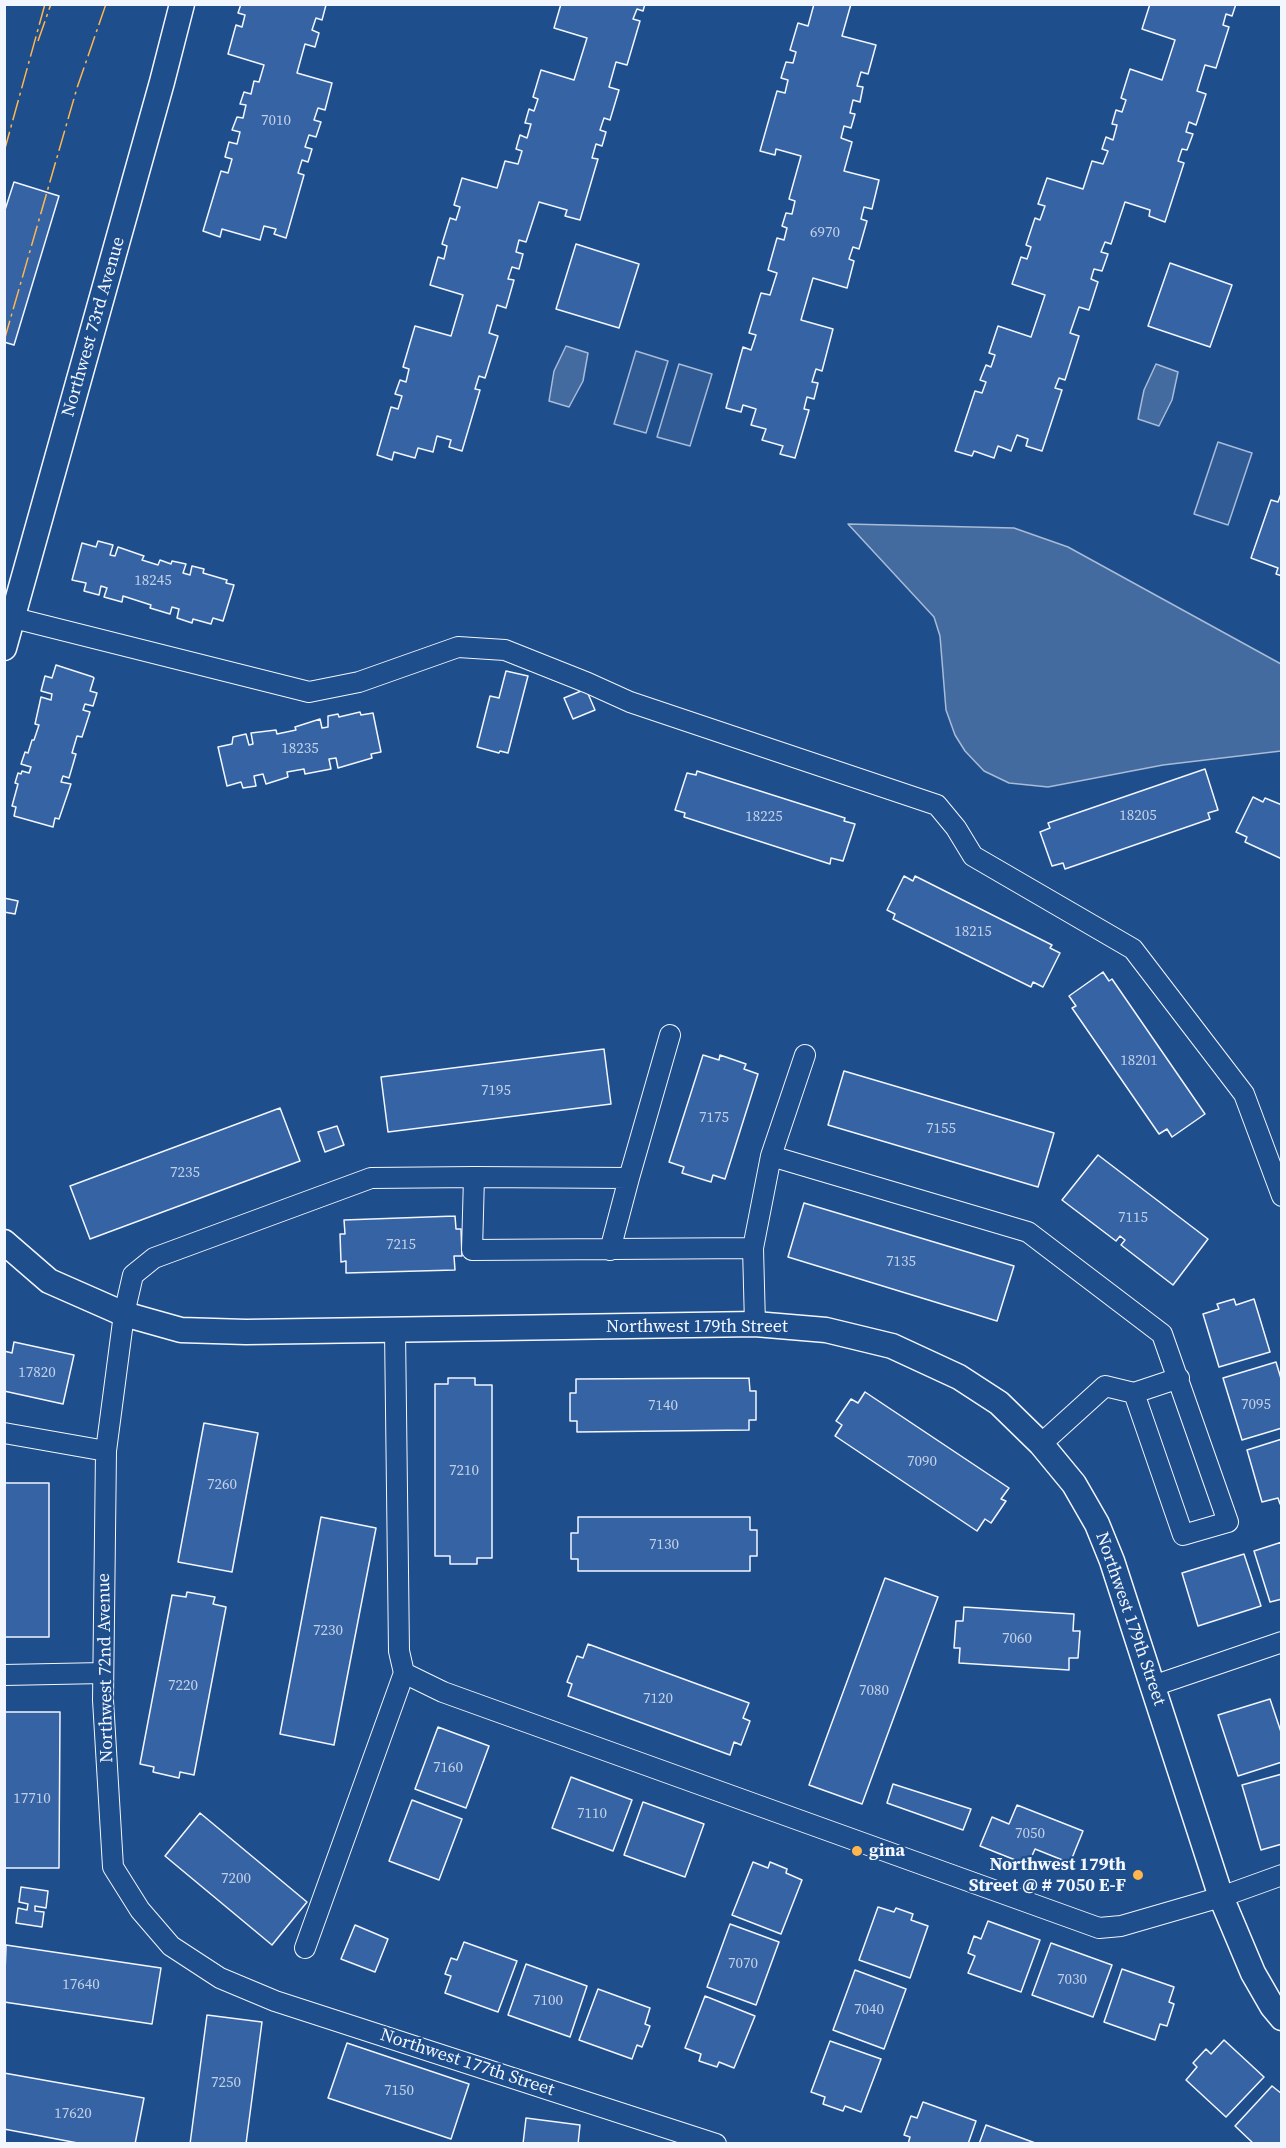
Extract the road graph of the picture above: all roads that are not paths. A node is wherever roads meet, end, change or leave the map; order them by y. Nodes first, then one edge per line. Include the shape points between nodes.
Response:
1 (182, 4) edge
2 (14, 618) junction
3 (4, 648) edge
4 (670, 1035) dead end
5 (805, 1055) dead end
6 (771, 1156) junction
7 (474, 1177) junction
8 (628, 1178) junction
9 (1281, 1196) edge
10 (4, 1242) edge
11 (753, 1248) junction
12 (610, 1250) junction
13 (124, 1314) junction
14 (755, 1324) junction
15 (395, 1330) junction
16 (1179, 1378) junction
17 (1134, 1393) junction
18 (4, 1433) edge
19 (1041, 1444) junction
20 (106, 1451) junction
21 (1281, 1642) edge
22 (104, 1673) junction
23 (404, 1673) junction
24 (4, 1675) edge
25 (1153, 1686) junction
26 (1281, 1875) edge
27 (1221, 1897) junction
28 (305, 1948) dead end
29 (220, 1978) joint
30 (1281, 2018) edge
31 (716, 2144) edge

1 - 2 street, Northwest 73rd Avenue
2 - 3 street, Northwest 73rd Avenue
2 - 9 street via 309,692 359,682 458,647 505,650 630,702 937,805 973,856 1133,949 1244,1094
4 - 8 street
5 - 6 street
6 - 11 street
6 - 16 street via 1028,1232 1162,1334
7 - 8 street, Northwest 72nd Avenue
7 - 12 street via 472,1250
7 - 13 street, Northwest 72nd Avenue via 371,1178 154,1258 134,1275
8 - 12 street
10 - 13 street, Northwest 179th Street via 49,1281
11 - 12 street
11 - 14 street
13 - 15 street, Northwest 179th Street via 181,1330
13 - 20 street, Northwest 72nd Avenue
14 - 15 street, Northwest 179th Street
14 - 19 street, Northwest 179th Street via 826,1330 892,1346 959,1377 999,1403
15 - 23 street via 399,1651
16 - 17 street
16 - 17 street via 1228,1522 1183,1535
17 - 19 street via 1105,1386
18 - 20 street
19 - 25 street, Northwest 179th Street via 1074,1484 1097,1524
20 - 22 street, Northwest 72nd Avenue
21 - 25 street
22 - 24 street
22 - 29 street, Northwest 72nd Avenue via 113,1867 140,1910 171,1946
23 - 27 street via 443,1692 1100,1928 1121,1926
23 - 28 street
25 - 27 street, Northwest 179th Street
26 - 27 street
27 - 30 street, Northwest 179th Street via 1252,1973
29 - 31 street, Northwest 177th Street via 275,2001

